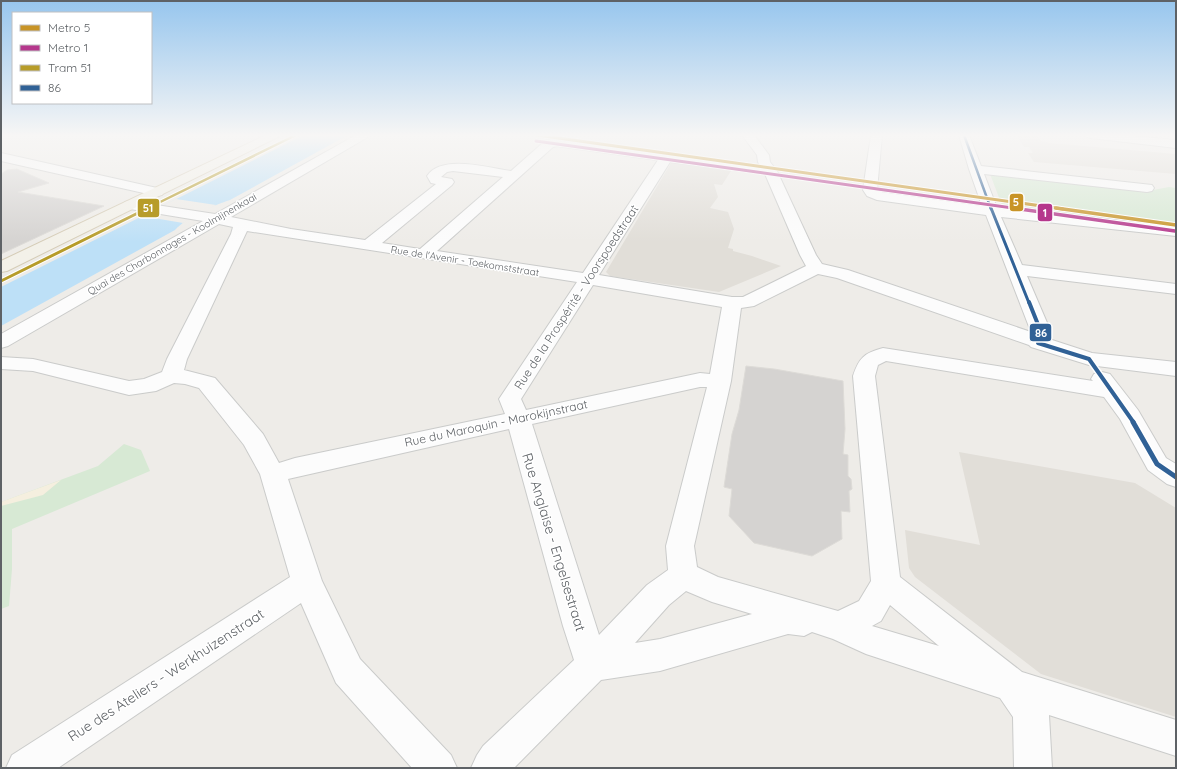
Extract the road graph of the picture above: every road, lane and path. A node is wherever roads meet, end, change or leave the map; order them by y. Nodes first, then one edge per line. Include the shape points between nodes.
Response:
1 (770, 170) edge
2 (61, 171) edge
3 (200, 171) edge
4 (301, 171) edge
5 (442, 171) edge
6 (483, 171) edge
7 (519, 171) edge
8 (658, 171) edge
9 (873, 171) edge
10 (976, 171) edge
11 (992, 171) edge
12 (514, 175) junction
13 (1147, 188) dead end
14 (157, 192) junction
15 (130, 205) junction
16 (993, 212) junction
17 (216, 219) junction
18 (241, 225) junction
19 (1176, 231) edge
20 (368, 246) junction
21 (424, 254) junction
22 (1, 267) edge
23 (816, 268) junction
24 (1017, 270) junction
25 (588, 279) junction
26 (1176, 289) edge
27 (732, 303) junction
28 (1, 342) edge
29 (1038, 343) junction
30 (1089, 359) junction
31 (1, 363) edge
32 (1176, 369) edge
33 (171, 376) junction
34 (720, 381) junction
35 (1110, 391) junction
36 (518, 418) junction
37 (273, 474) junction
38 (1176, 478) edge
39 (683, 576) junction
40 (307, 582) junction
41 (886, 583) junction
42 (840, 626) junction
43 (593, 665) junction
44 (1012, 686) junction
45 (1176, 738) edge
46 (25, 768) edge
47 (438, 768) edge
48 (490, 768) edge
49 (1033, 768) edge

1 - 23 street
2 - 14 street
3 - 14 main road
4 - 17 street, Quai des Charbonnages - Koolmijnenkaai
5 - 20 street via 434,176 436,180 447,182
6 - 12 street
7 - 12 street
8 - 25 street, Rue de la Prospérité - Voorspoedstraat
9 - 16 street via 870,190 877,196
10 - 16 street
11 - 13 street
12 - 21 street
14 - 15 main road
15 - 17 street, Rue de l'Avenir - Toekomststraat
15 - 22 main road
16 - 19 street
16 - 24 street
17 - 18 street, Rue de l'Avenir - Toekomststraat
17 - 28 street, Quai des Charbonnages - Koolmijnenkaai
18 - 20 street, Rue de l'Avenir - Toekomststraat
18 - 33 street via 239,234 176,359
20 - 21 street, Rue de l'Avenir - Toekomststraat
21 - 25 street, Rue de l'Avenir - Toekomststraat
23 - 27 street, Rue de l'Avenir - Toekomststraat via 747,302
23 - 29 street via 842,274
24 - 26 street
24 - 29 street via 1041,332
25 - 27 street, Rue de l'Avenir - Toekomststraat
25 - 36 street, Rue de la Prospérité - Voorspoedstraat via 510,399
27 - 34 street
29 - 30 street
30 - 32 street
30 - 35 street
31 - 33 street via 33,365 128,388 148,386
33 - 37 street via 188,377 207,383 254,440
34 - 36 street, Rue du Maroquin - Marokijnstraat via 700,380
34 - 39 street via 680,546
35 - 38 street via 1130,416 1157,464
35 - 41 street via 883,354 868,362 864,376
36 - 37 street, Rue du Maroquin - Marokijnstraat
36 - 43 street, Rue Anglaise - Engelsestraat via 579,626
37 - 40 street
39 - 42 street via 712,589
39 - 43 street via 658,595
40 - 46 street, Rue des Ateliers - Werkhuizenstraat
40 - 47 street via 348,671
41 - 42 street via 870,611
41 - 44 street
42 - 43 street via 788,619 660,655
42 - 44 street via 866,639
43 - 48 street via 496,759
44 - 45 street
44 - 49 street via 1031,711

